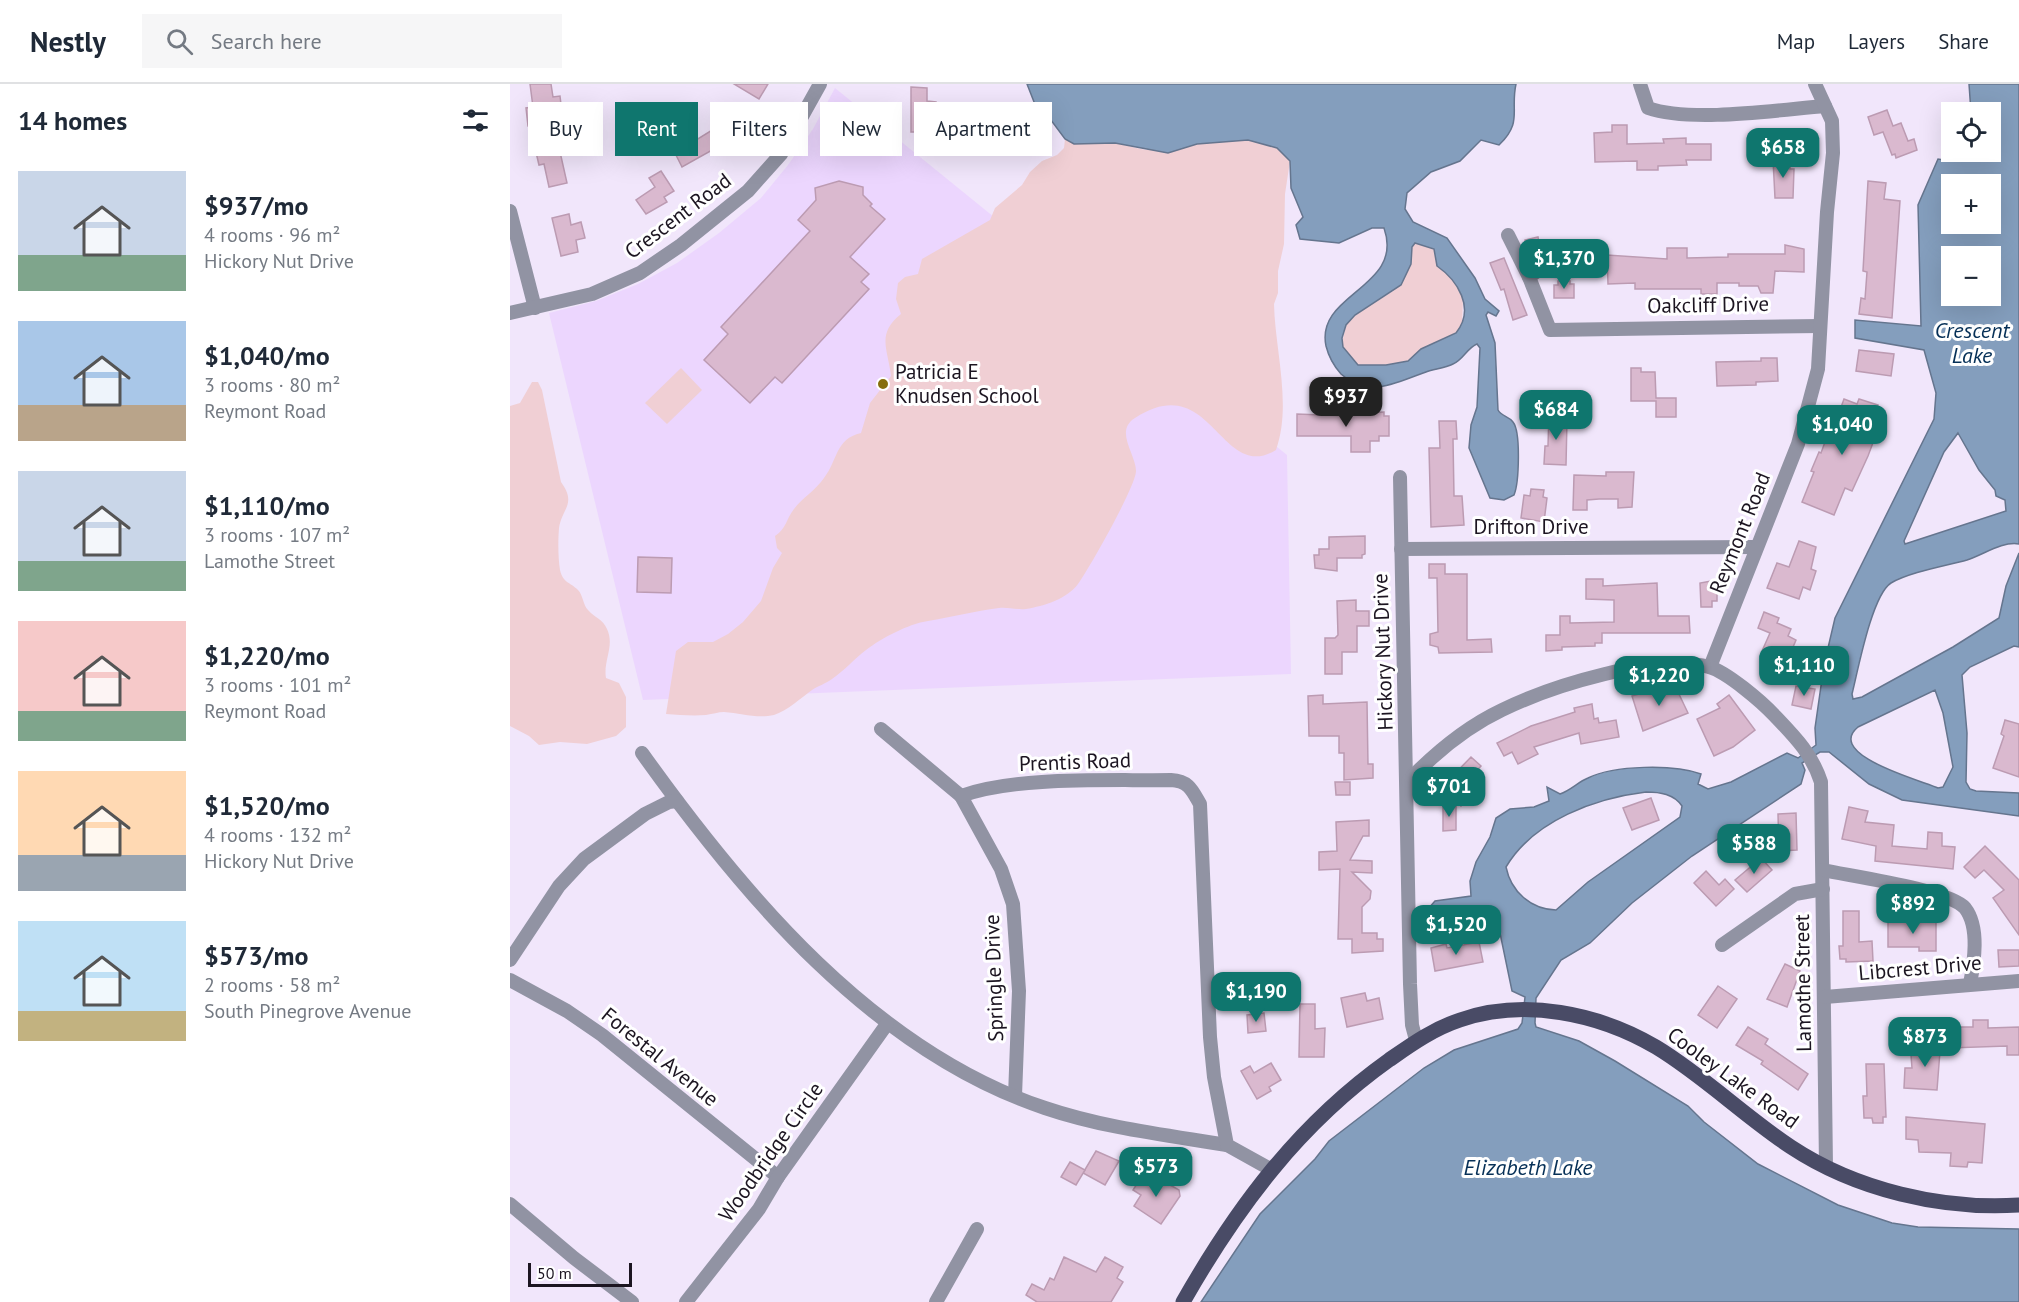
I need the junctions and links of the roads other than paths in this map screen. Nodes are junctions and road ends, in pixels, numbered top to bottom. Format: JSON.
{"nodes":[{"id":1,"x":820,"y":84,"type":"edge"},
{"id":2,"x":1640,"y":84,"type":"edge"},
{"id":3,"x":1815,"y":84,"type":"edge"},
{"id":4,"x":1825,"y":106,"type":"junction"},
{"id":5,"x":510,"y":212,"type":"edge"},
{"id":6,"x":1508,"y":235,"type":"dead end"},
{"id":7,"x":1586,"y":269,"type":"dead end"},
{"id":8,"x":1528,"y":277,"type":"junction"},
{"id":9,"x":535,"y":308,"type":"junction"},
{"id":10,"x":510,"y":313,"type":"edge"},
{"id":11,"x":1820,"y":326,"type":"junction"},
{"id":12,"x":1400,"y":477,"type":"dead end"},
{"id":13,"x":1756,"y":547,"type":"junction"},
{"id":14,"x":1401,"y":549,"type":"junction"},
{"id":15,"x":1710,"y":667,"type":"junction"},
{"id":16,"x":881,"y":729,"type":"dead end"},
{"id":17,"x":642,"y":753,"type":"dead end"},
{"id":18,"x":1408,"y":781,"type":"junction"},
{"id":19,"x":961,"y":796,"type":"junction"},
{"id":20,"x":676,"y":801,"type":"junction"},
{"id":21,"x":1823,"y":870,"type":"junction"},
{"id":22,"x":1823,"y":889,"type":"junction"},
{"id":23,"x":1722,"y":945,"type":"dead end"},
{"id":24,"x":510,"y":960,"type":"edge"},
{"id":25,"x":510,"y":980,"type":"edge"},
{"id":26,"x":2019,"y":981,"type":"edge"},
{"id":27,"x":1970,"y":984,"type":"junction"},
{"id":28,"x":1825,"y":998,"type":"junction"},
{"id":29,"x":887,"y":1024,"type":"junction"},
{"id":30,"x":1416,"y":1040,"type":"junction"},
{"id":31,"x":1015,"y":1096,"type":"junction"},
{"id":32,"x":1227,"y":1145,"type":"junction"},
{"id":33,"x":1826,"y":1166,"type":"junction"},
{"id":34,"x":1270,"y":1169,"type":"junction"},
{"id":35,"x":778,"y":1177,"type":"junction"},
{"id":36,"x":510,"y":1204,"type":"edge"},
{"id":37,"x":2019,"y":1205,"type":"edge"},
{"id":38,"x":977,"y":1229,"type":"dead end"},
{"id":39,"x":632,"y":1302,"type":"edge"},
{"id":40,"x":686,"y":1302,"type":"edge"},
{"id":41,"x":936,"y":1302,"type":"edge"},
{"id":42,"x":1184,"y":1302,"type":"edge"}],
"edges":[{"from":1,"to":9,"type":"street","name":"Crescent Road"},
{"from":2,"to":4,"type":"street"},
{"from":3,"to":4,"type":"street","name":"Reymont Road"},
{"from":4,"to":11,"type":"street","name":"Reymont Road"},
{"from":5,"to":9,"type":"street"},
{"from":6,"to":8,"type":"street"},
{"from":7,"to":8,"type":"street"},
{"from":8,"to":11,"type":"street","name":"Oakcliff Drive"},
{"from":9,"to":10,"type":"street","name":"Crescent Road"},
{"from":11,"to":13,"type":"street","name":"Reymont Road"},
{"from":12,"to":14,"type":"street","name":"Hickory Nut Drive"},
{"from":13,"to":14,"type":"street","name":"Drifton Drive"},
{"from":13,"to":15,"type":"street","name":"Reymont Road"},
{"from":14,"to":18,"type":"street","name":"Hickory Nut Drive"},
{"from":15,"to":18,"type":"street"},
{"from":15,"to":21,"type":"street","name":"Lamothe Street"},
{"from":16,"to":19,"type":"street","name":"Springle Drive"},
{"from":17,"to":20,"type":"street"},
{"from":18,"to":30,"type":"street","name":"Hickory Nut Drive"},
{"from":19,"to":31,"type":"street","name":"Springle Drive"},
{"from":19,"to":32,"type":"street","name":"Prentis Road"},
{"from":20,"to":24,"type":"street"},
{"from":20,"to":29,"type":"street"},
{"from":21,"to":22,"type":"street","name":"Lamothe Street"},
{"from":21,"to":27,"type":"street"},
{"from":22,"to":23,"type":"street"},
{"from":22,"to":28,"type":"street","name":"Lamothe Street"},
{"from":25,"to":35,"type":"street","name":"Forestal Avenue"},
{"from":26,"to":27,"type":"street","name":"Libcrest Drive"},
{"from":27,"to":28,"type":"street","name":"Libcrest Drive"},
{"from":28,"to":33,"type":"street","name":"Lamothe Street"},
{"from":29,"to":31,"type":"street"},
{"from":29,"to":35,"type":"street","name":"Woodbridge Circle"},
{"from":30,"to":33,"type":"main road","name":"Cooley Lake Road"},
{"from":30,"to":34,"type":"main road","name":"Cooley Lake Road"},
{"from":31,"to":32,"type":"street"},
{"from":32,"to":34,"type":"street"},
{"from":33,"to":37,"type":"main road","name":"Cooley Lake Road"},
{"from":34,"to":42,"type":"main road","name":"Cooley Lake Road"},
{"from":35,"to":40,"type":"street","name":"Woodbridge Circle"},
{"from":36,"to":39,"type":"street"},
{"from":38,"to":41,"type":"street"}]}
